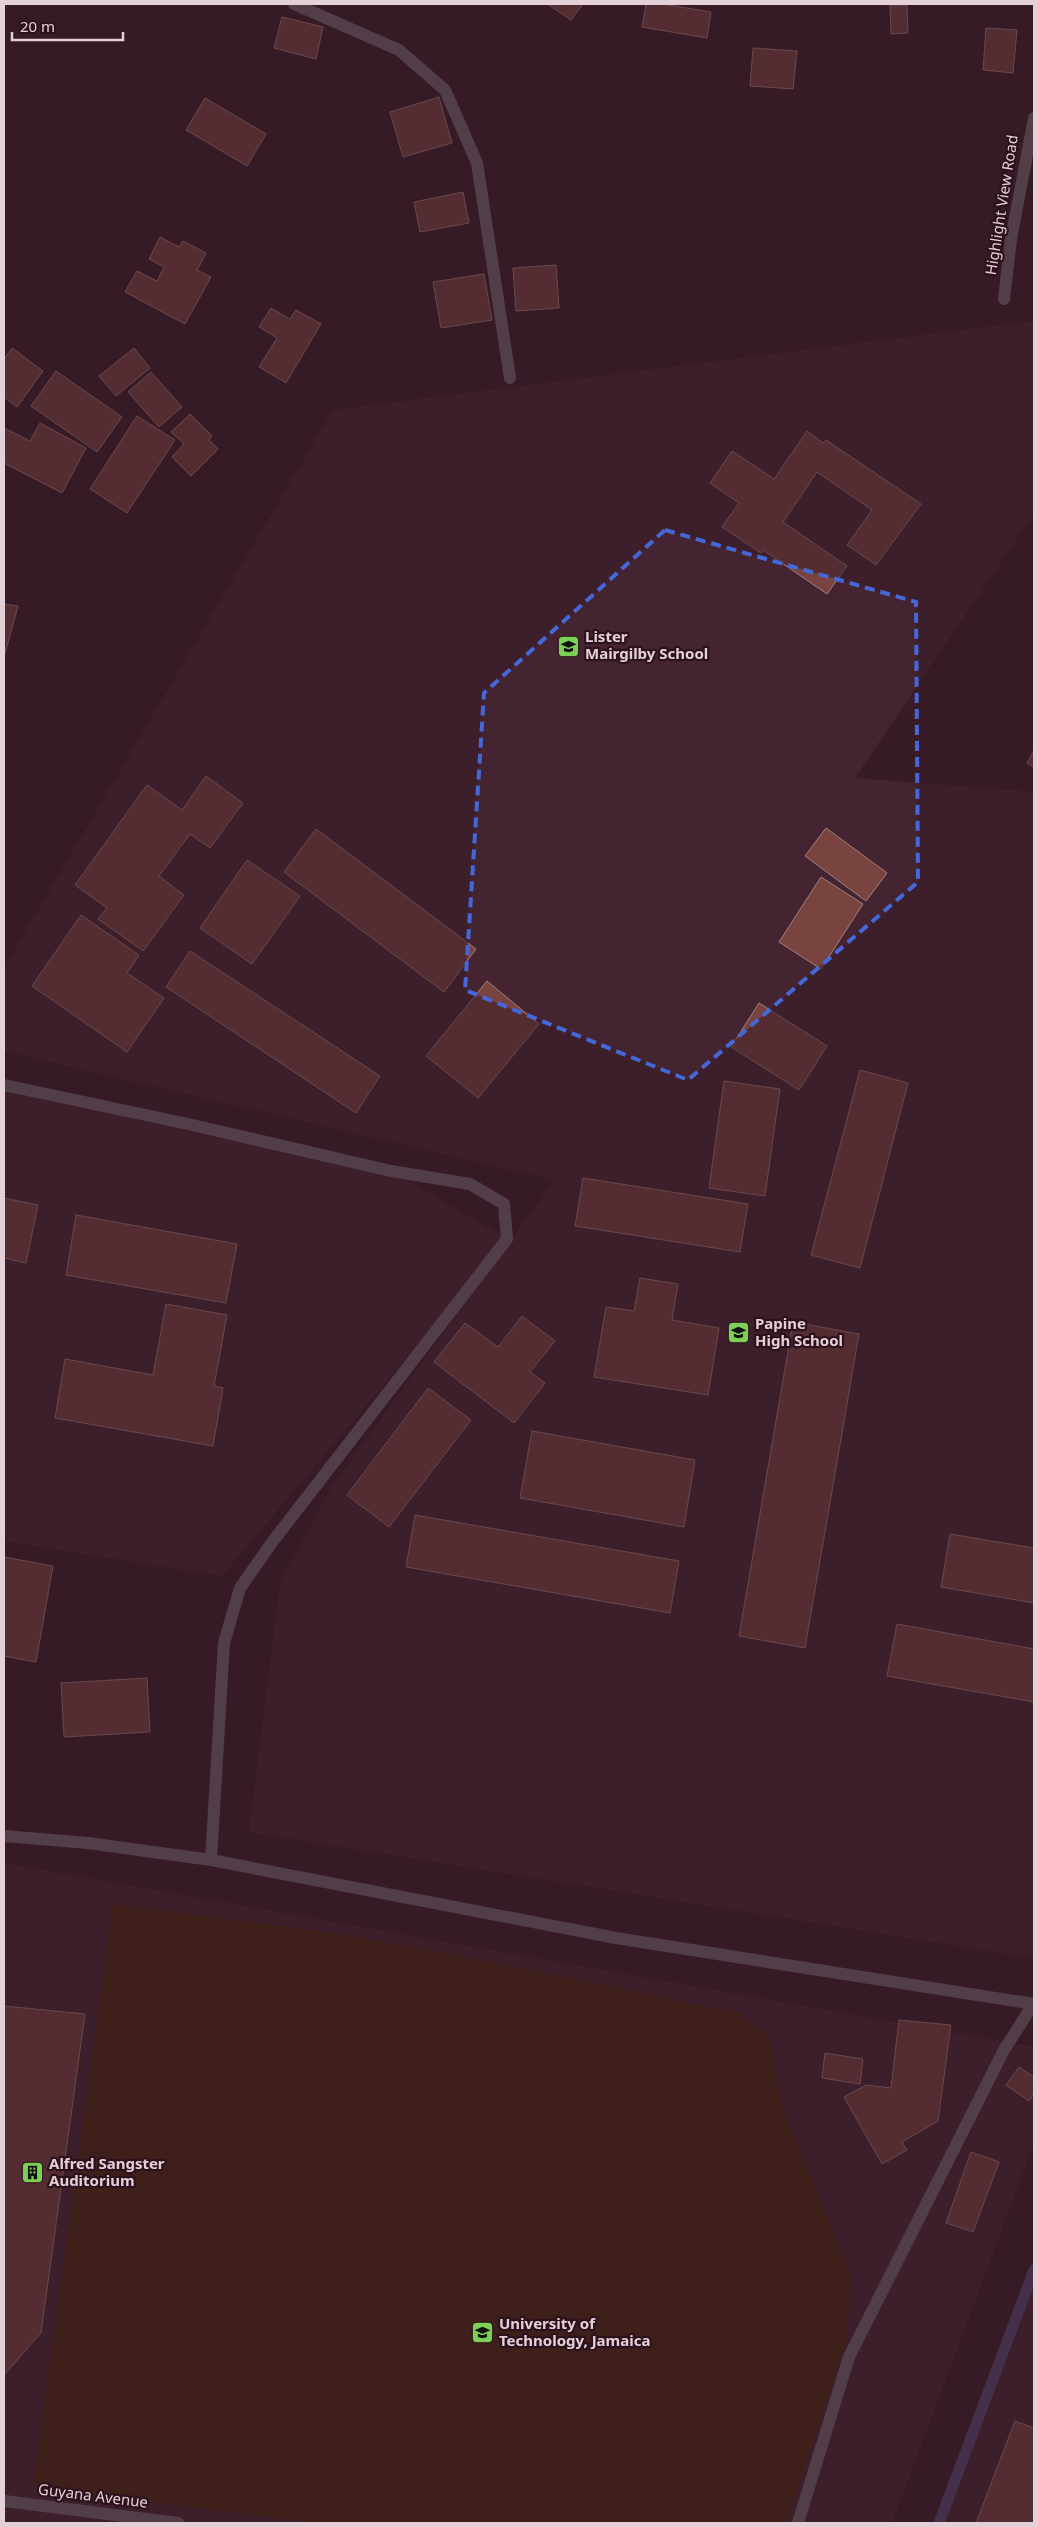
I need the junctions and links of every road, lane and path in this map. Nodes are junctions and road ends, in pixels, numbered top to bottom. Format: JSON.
{"nodes":[{"id":1,"x":294,"y":4,"type":"edge"},
{"id":2,"x":1034,"y":118,"type":"edge"},
{"id":3,"x":1004,"y":299,"type":"dead end"},
{"id":4,"x":510,"y":378,"type":"dead end"},
{"id":5,"x":4,"y":1086,"type":"edge"},
{"id":6,"x":4,"y":1836,"type":"edge"},
{"id":7,"x":210,"y":1860,"type":"junction"},
{"id":8,"x":1034,"y":2004,"type":"edge"},
{"id":9,"x":4,"y":2501,"type":"edge"},
{"id":10,"x":178,"y":2523,"type":"edge"},
{"id":11,"x":798,"y":2523,"type":"edge"}],
"edges":[{"from":1,"to":4,"type":"street"},
{"from":2,"to":3,"type":"street","name":"Highlight View Road"},
{"from":5,"to":7,"type":"street"},
{"from":6,"to":7,"type":"street"},
{"from":7,"to":8,"type":"street"},
{"from":8,"to":11,"type":"street"},
{"from":9,"to":10,"type":"street","name":"Guyana Avenue"}]}
